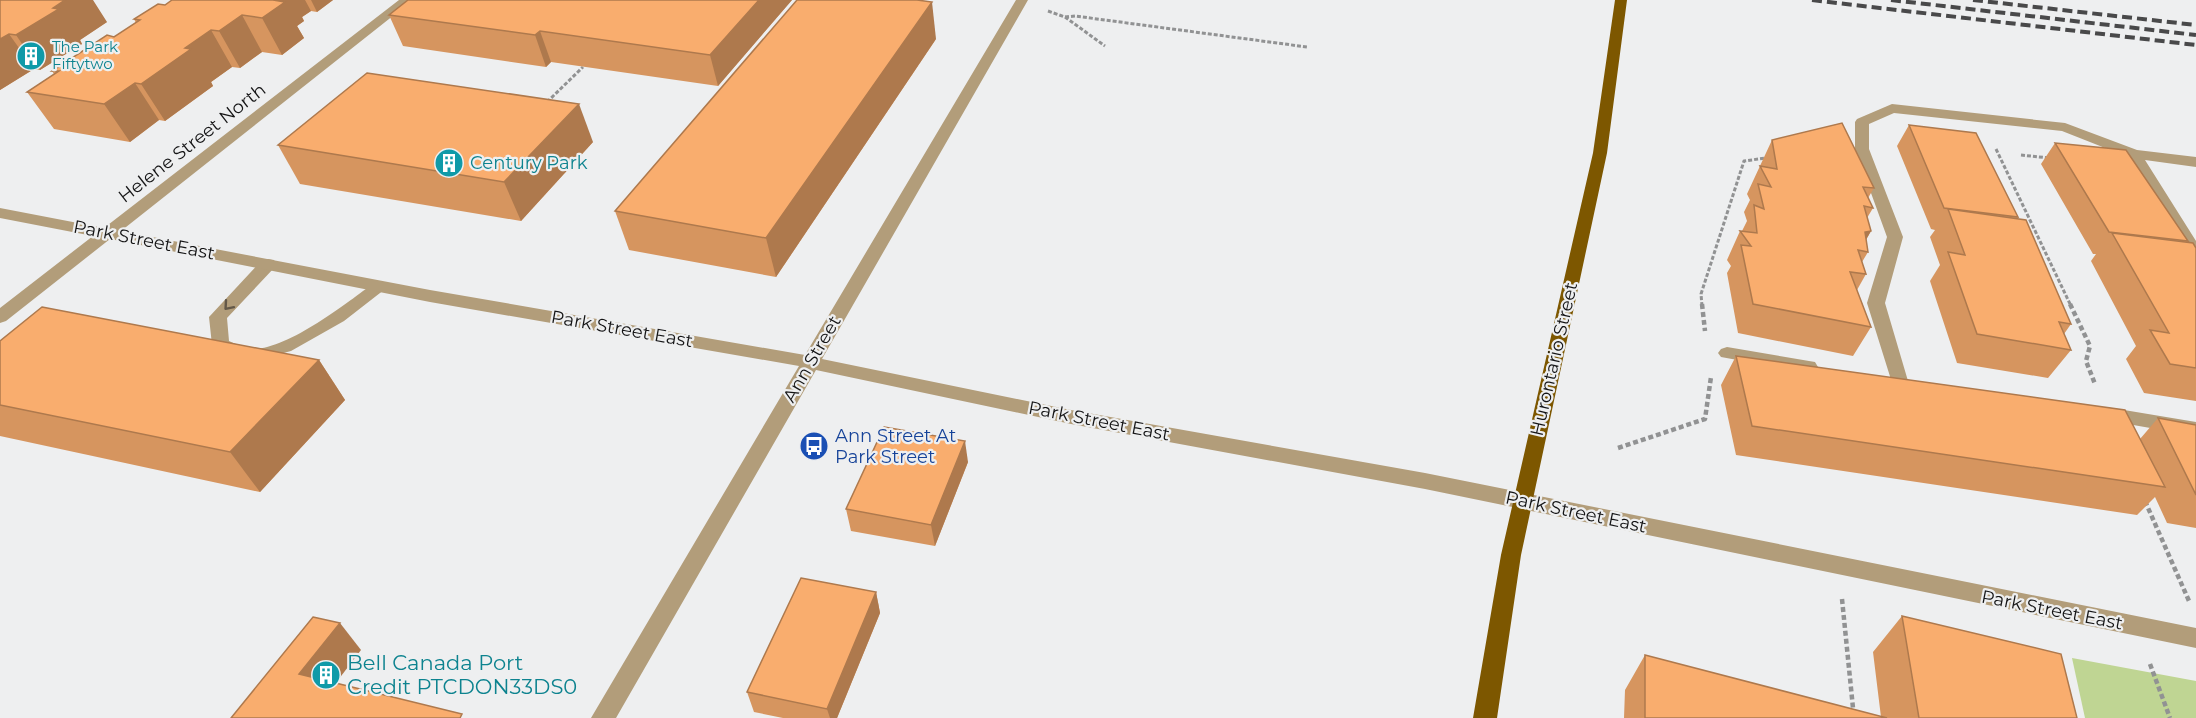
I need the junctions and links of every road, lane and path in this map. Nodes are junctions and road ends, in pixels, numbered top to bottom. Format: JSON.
{"nodes":[{"id":1,"x":407,"y":0,"type":"edge"},
{"id":2,"x":1022,"y":0,"type":"edge"},
{"id":3,"x":1621,"y":0,"type":"edge"},
{"id":4,"x":1043,"y":9,"type":"dead end"},
{"id":5,"x":1065,"y":17,"type":"junction"},
{"id":6,"x":1105,"y":46,"type":"dead end"},
{"id":7,"x":1307,"y":47,"type":"dead end"},
{"id":8,"x":583,"y":67,"type":"edge"},
{"id":9,"x":543,"y":107,"type":"edge"},
{"id":10,"x":1981,"y":118,"type":"junction"},
{"id":11,"x":1986,"y":150,"type":"edge"},
{"id":12,"x":1997,"y":152,"type":"junction"},
{"id":13,"x":2008,"y":153,"type":"dead end"},
{"id":14,"x":2020,"y":154,"type":"dead end"},
{"id":15,"x":2134,"y":154,"type":"junction"},
{"id":16,"x":1768,"y":158,"type":"dead end"},
{"id":17,"x":2054,"y":159,"type":"dead end"},
{"id":18,"x":2196,"y":162,"type":"edge"},
{"id":19,"x":0,"y":213,"type":"edge"},
{"id":20,"x":109,"y":232,"type":"junction"},
{"id":21,"x":2196,"y":254,"type":"edge"},
{"id":22,"x":268,"y":264,"type":"junction"},
{"id":23,"x":381,"y":286,"type":"junction"},
{"id":24,"x":0,"y":317,"type":"edge"},
{"id":25,"x":1707,"y":341,"type":"dead end"},
{"id":26,"x":1727,"y":353,"type":"dead end"},
{"id":27,"x":809,"y":364,"type":"junction"},
{"id":28,"x":1830,"y":370,"type":"edge"},
{"id":29,"x":1711,"y":373,"type":"dead end"},
{"id":30,"x":1876,"y":377,"type":"edge"},
{"id":31,"x":1899,"y":381,"type":"junction"},
{"id":32,"x":1922,"y":385,"type":"edge"},
{"id":33,"x":2084,"y":411,"type":"edge"},
{"id":34,"x":2107,"y":414,"type":"junction"},
{"id":35,"x":2196,"y":429,"type":"edge"},
{"id":36,"x":1618,"y":448,"type":"dead end"},
{"id":37,"x":2144,"y":500,"type":"edge"},
{"id":38,"x":1522,"y":501,"type":"junction"},
{"id":39,"x":1838,"y":566,"type":"junction"},
{"id":40,"x":2191,"y":606,"type":"dead end"},
{"id":41,"x":2136,"y":626,"type":"junction"},
{"id":42,"x":2196,"y":638,"type":"edge"},
{"id":43,"x":603,"y":718,"type":"edge"},
{"id":44,"x":1485,"y":718,"type":"edge"},
{"id":45,"x":1854,"y":718,"type":"edge"},
{"id":46,"x":2170,"y":718,"type":"edge"}],
"edges":[{"from":1,"to":20,"type":"street","name":"Helene Street North"},
{"from":2,"to":27,"type":"street","name":"Ann Street"},
{"from":3,"to":38,"type":"main road","name":"Hurontario Street"},
{"from":4,"to":5,"type":"path"},
{"from":5,"to":6,"type":"path"},
{"from":5,"to":7,"type":"path"},
{"from":8,"to":9,"type":"path"},
{"from":10,"to":12,"type":"path"},
{"from":10,"to":15,"type":"street"},
{"from":10,"to":31,"type":"street"},
{"from":11,"to":12,"type":"path"},
{"from":12,"to":13,"type":"path"},
{"from":12,"to":34,"type":"path"},
{"from":14,"to":17,"type":"path"},
{"from":15,"to":18,"type":"street"},
{"from":15,"to":21,"type":"street"},
{"from":16,"to":25,"type":"path"},
{"from":19,"to":20,"type":"street","name":"Park Street East"},
{"from":20,"to":22,"type":"street","name":"Park Street East"},
{"from":20,"to":24,"type":"street","name":"Helene Street North"},
{"from":22,"to":23,"type":"street","name":"Park Street East"},
{"from":22,"to":23,"type":"street","one_way":true},
{"from":23,"to":27,"type":"street","name":"Park Street East"},
{"from":26,"to":28,"type":"street"},
{"from":27,"to":38,"type":"street","name":"Park Street East"},
{"from":27,"to":43,"type":"street","name":"Ann Street"},
{"from":29,"to":36,"type":"path"},
{"from":30,"to":31,"type":"street"},
{"from":31,"to":32,"type":"street"},
{"from":33,"to":34,"type":"street"},
{"from":34,"to":35,"type":"street"},
{"from":37,"to":40,"type":"path"},
{"from":38,"to":39,"type":"street","name":"Park Street East"},
{"from":38,"to":44,"type":"main road","name":"Hurontario Street"},
{"from":39,"to":41,"type":"street","name":"Park Street East"},
{"from":39,"to":45,"type":"path"},
{"from":41,"to":42,"type":"street","name":"Park Street East"},
{"from":41,"to":46,"type":"path"}]}
